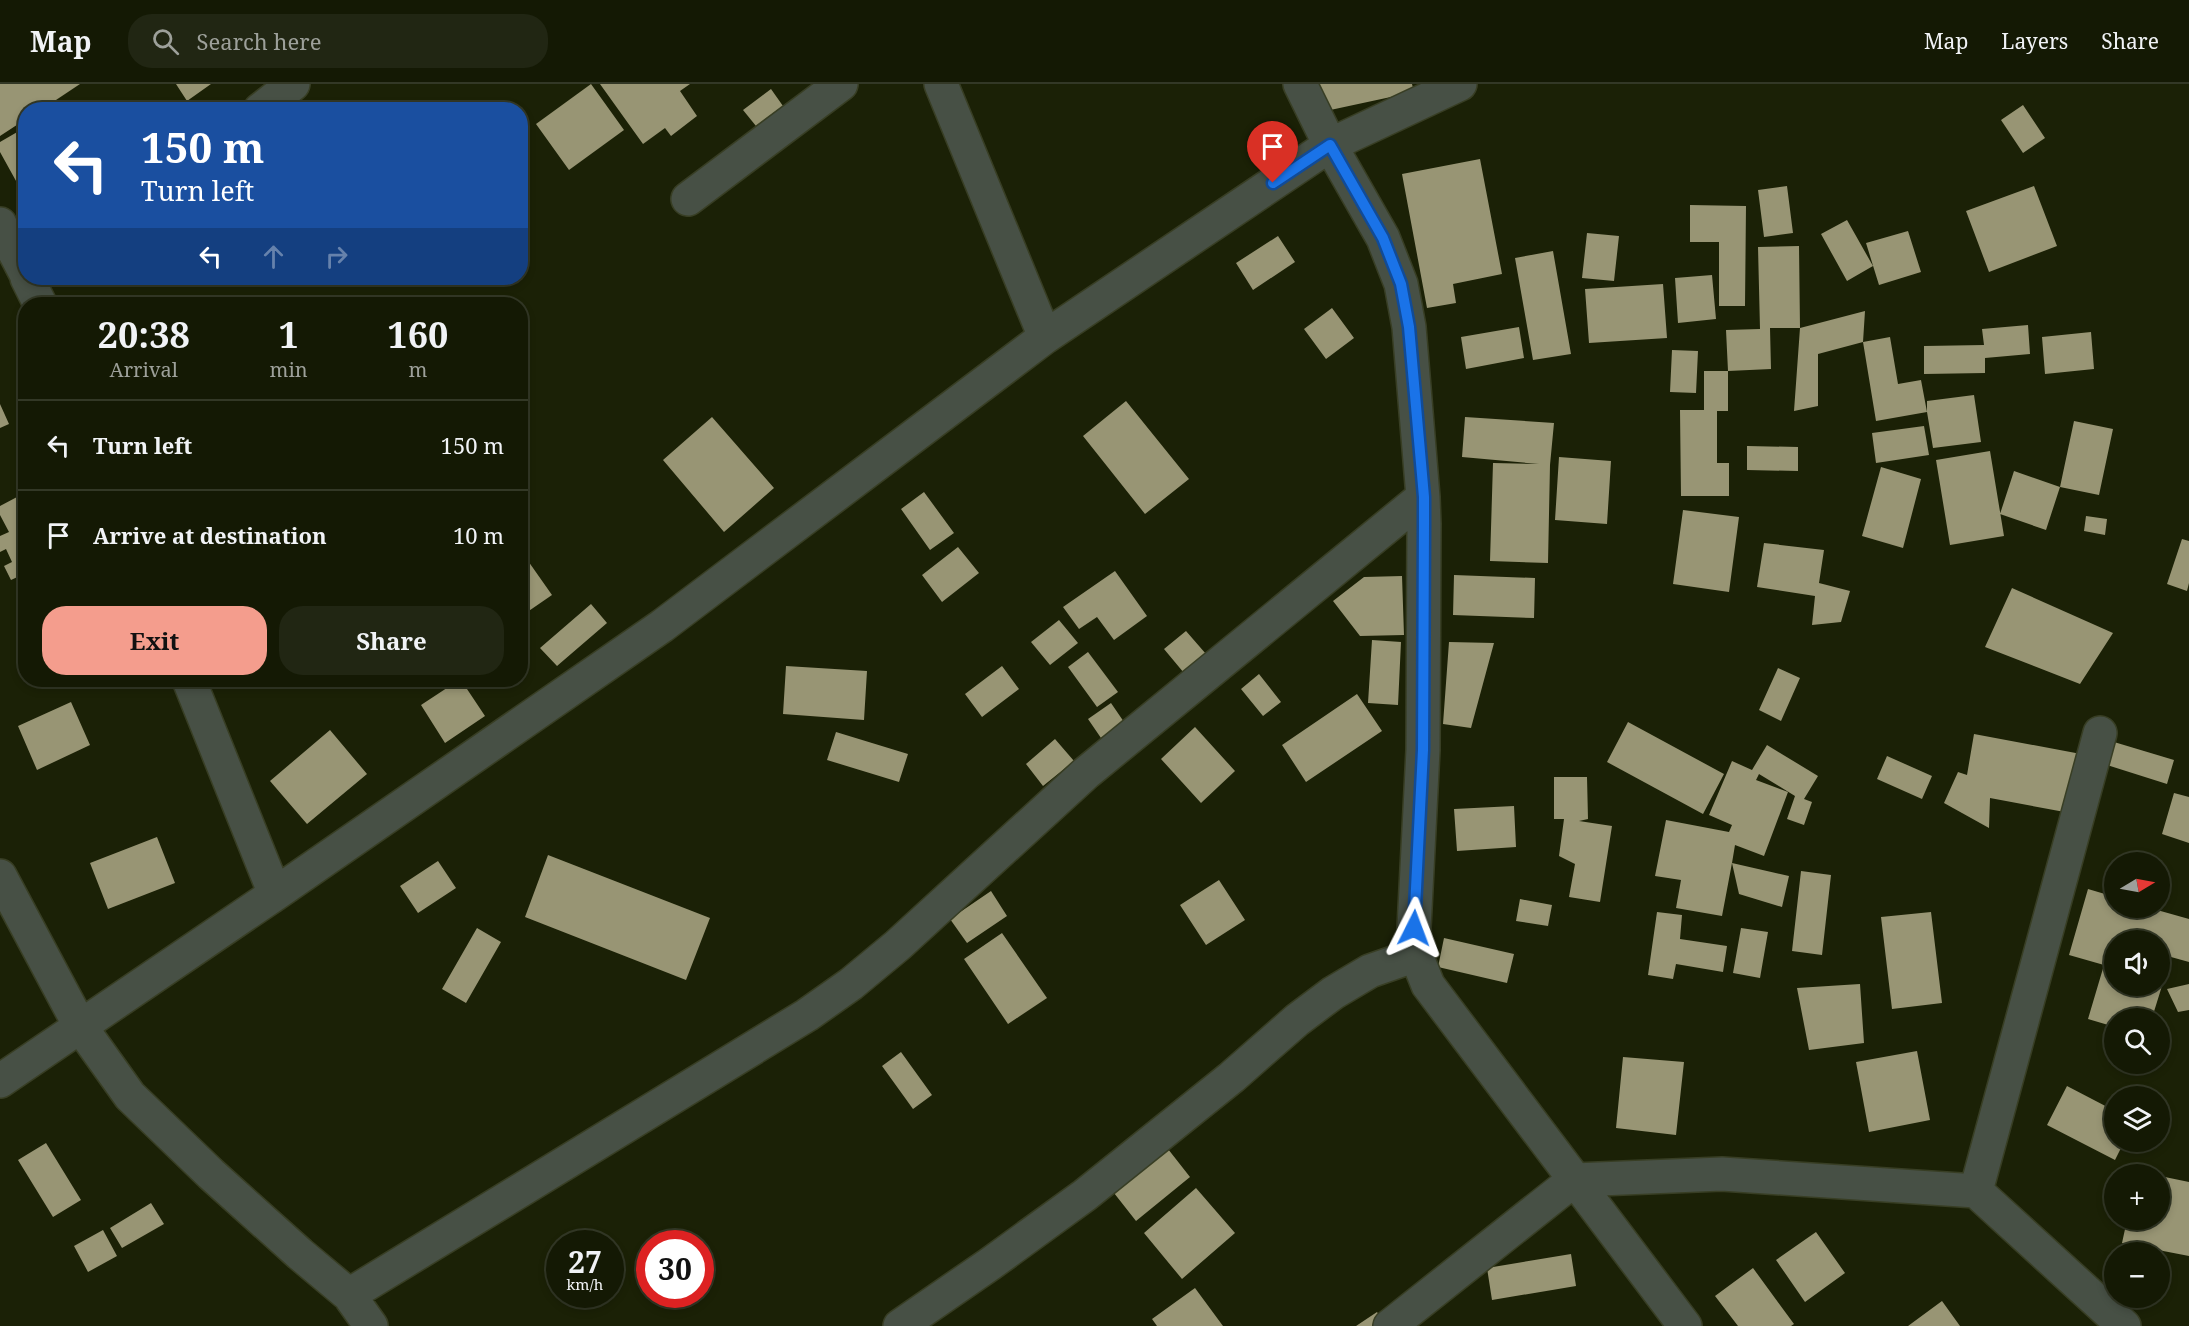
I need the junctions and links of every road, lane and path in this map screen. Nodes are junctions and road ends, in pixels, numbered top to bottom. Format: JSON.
{"nodes":[{"id":1,"x":293,"y":84,"type":"edge"},
{"id":2,"x":841,"y":84,"type":"edge"},
{"id":3,"x":941,"y":84,"type":"edge"},
{"id":4,"x":1300,"y":84,"type":"edge"},
{"id":5,"x":1460,"y":84,"type":"edge"},
{"id":6,"x":270,"y":102,"type":"edge"},
{"id":7,"x":1330,"y":145,"type":"junction"},
{"id":8,"x":688,"y":199,"type":"dead end"},
{"id":9,"x":0,"y":224,"type":"edge"},
{"id":10,"x":18,"y":255,"type":"edge"},
{"id":11,"x":1045,"y":337,"type":"junction"},
{"id":12,"x":1424,"y":497,"type":"junction"},
{"id":13,"x":192,"y":687,"type":"edge"},
{"id":14,"x":2100,"y":733,"type":"dead end"},
{"id":15,"x":0,"y":876,"type":"edge"},
{"id":16,"x":275,"y":894,"type":"junction"},
{"id":17,"x":1416,"y":955,"type":"junction"},
{"id":18,"x":80,"y":1026,"type":"junction"},
{"id":19,"x":0,"y":1081,"type":"edge"},
{"id":20,"x":1574,"y":1180,"type":"junction"},
{"id":21,"x":1976,"y":1191,"type":"junction"},
{"id":22,"x":349,"y":1295,"type":"junction"},
{"id":23,"x":371,"y":1326,"type":"edge"},
{"id":24,"x":900,"y":1326,"type":"edge"},
{"id":25,"x":1390,"y":1326,"type":"edge"},
{"id":26,"x":1685,"y":1326,"type":"edge"},
{"id":27,"x":2124,"y":1326,"type":"edge"}],
"edges":[{"from":1,"to":6,"type":"street"},
{"from":2,"to":8,"type":"street"},
{"from":3,"to":11,"type":"street"},
{"from":4,"to":7,"type":"street"},
{"from":5,"to":7,"type":"street"},
{"from":7,"to":11,"type":"street"},
{"from":7,"to":12,"type":"street"},
{"from":9,"to":10,"type":"street"},
{"from":11,"to":16,"type":"street"},
{"from":12,"to":17,"type":"street"},
{"from":12,"to":22,"type":"street"},
{"from":13,"to":16,"type":"street"},
{"from":14,"to":21,"type":"street"},
{"from":15,"to":18,"type":"street"},
{"from":16,"to":18,"type":"street"},
{"from":17,"to":20,"type":"street"},
{"from":17,"to":24,"type":"street"},
{"from":18,"to":19,"type":"street"},
{"from":18,"to":22,"type":"street"},
{"from":20,"to":21,"type":"street"},
{"from":20,"to":25,"type":"street"},
{"from":20,"to":26,"type":"street"},
{"from":21,"to":27,"type":"street"},
{"from":22,"to":23,"type":"street"}]}
